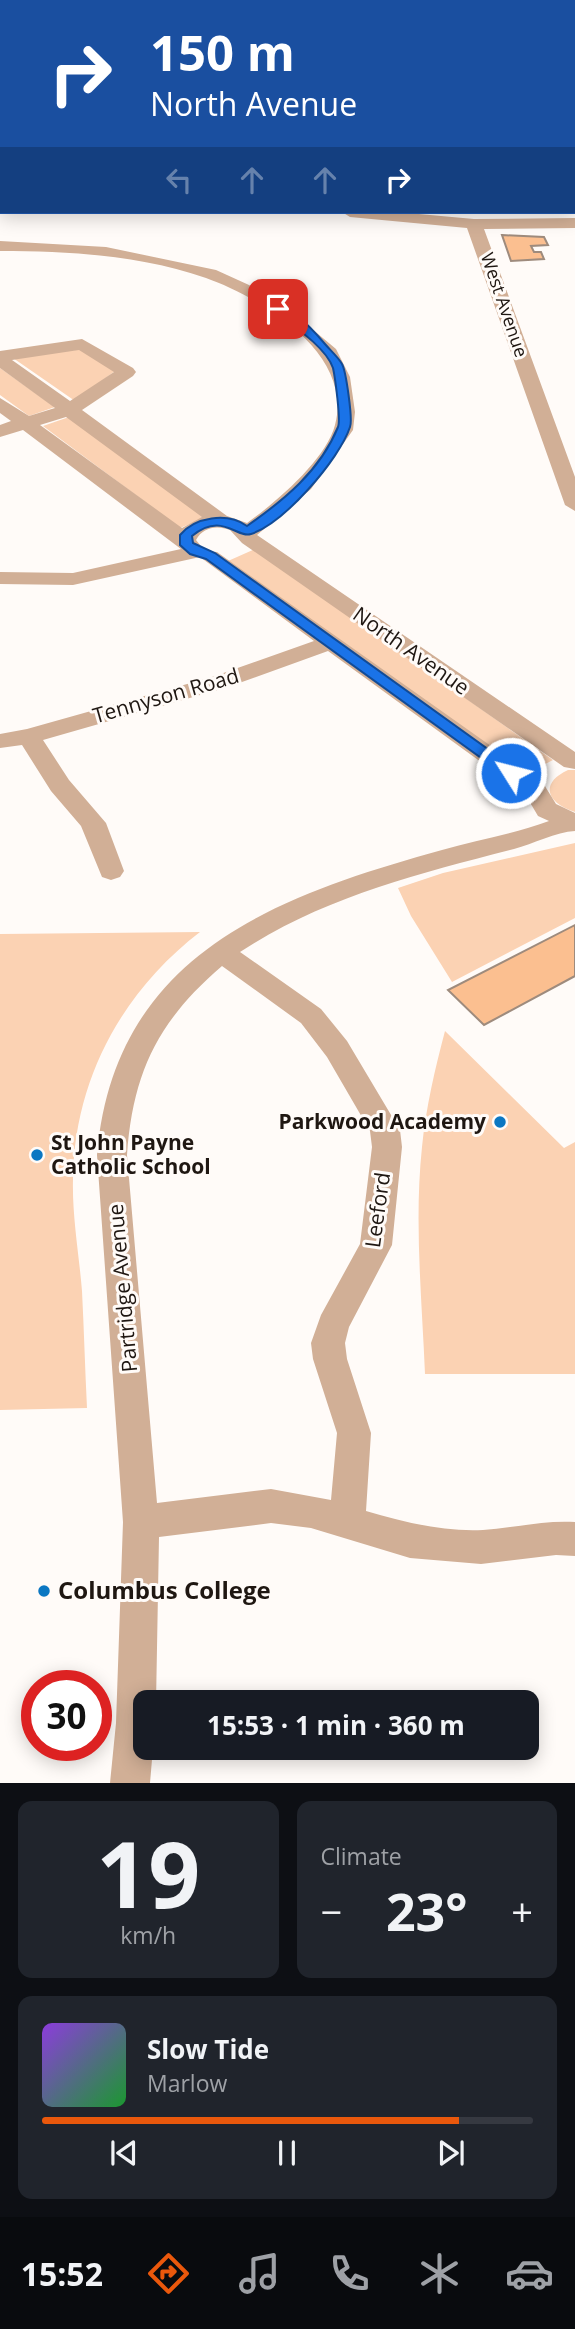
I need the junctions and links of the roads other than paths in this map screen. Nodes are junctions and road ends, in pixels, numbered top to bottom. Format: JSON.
{"nodes":[{"id":1,"x":373,"y":214,"type":"edge"},
{"id":2,"x":474,"y":223,"type":"junction"},
{"id":3,"x":575,"y":223,"type":"edge"},
{"id":4,"x":0,"y":246,"type":"edge"},
{"id":5,"x":0,"y":357,"type":"edge"},
{"id":6,"x":0,"y":404,"type":"edge"},
{"id":7,"x":71,"y":409,"type":"junction"},
{"id":8,"x":28,"y":425,"type":"junction"},
{"id":9,"x":0,"y":431,"type":"edge"},
{"id":10,"x":575,"y":505,"type":"edge"},
{"id":11,"x":222,"y":522,"type":"junction"},
{"id":12,"x":248,"y":536,"type":"junction"},
{"id":13,"x":197,"y":549,"type":"junction"},
{"id":14,"x":0,"y":578,"type":"edge"},
{"id":15,"x":330,"y":643,"type":"junction"},
{"id":16,"x":29,"y":736,"type":"junction"},
{"id":17,"x":0,"y":741,"type":"edge"},
{"id":18,"x":574,"y":762,"type":"edge"},
{"id":19,"x":534,"y":789,"type":"junction"},
{"id":20,"x":572,"y":822,"type":"edge"},
{"id":21,"x":111,"y":871,"type":"dead end"},
{"id":22,"x":219,"y":951,"type":"junction"},
{"id":23,"x":141,"y":1522,"type":"junction"},
{"id":24,"x":347,"y":1523,"type":"junction"},
{"id":25,"x":575,"y":1539,"type":"edge"},
{"id":26,"x":130,"y":1783,"type":"edge"}],
"edges":[{"from":1,"to":2,"type":"street"},
{"from":2,"to":3,"type":"street"},
{"from":2,"to":10,"type":"street","name":"West Avenue"},
{"from":4,"to":12,"type":"street"},
{"from":5,"to":7,"type":"street","name":"North Avenue"},
{"from":5,"to":7,"type":"street","name":"North Avenue"},
{"from":6,"to":8,"type":"street","name":"North Avenue"},
{"from":7,"to":8,"type":"street","name":"North Avenue"},
{"from":7,"to":11,"type":"street","name":"North Avenue"},
{"from":8,"to":9,"type":"street","name":"North Avenue"},
{"from":8,"to":13,"type":"street","name":"North Avenue"},
{"from":11,"to":12,"type":"street","name":"North Avenue"},
{"from":11,"to":13,"type":"street"},
{"from":12,"to":13,"type":"street"},
{"from":12,"to":18,"type":"street","name":"North Avenue"},
{"from":13,"to":14,"type":"street"},
{"from":13,"to":15,"type":"street","name":"North Avenue"},
{"from":15,"to":16,"type":"street","name":"Tennyson Road"},
{"from":15,"to":19,"type":"street","name":"North Avenue"},
{"from":16,"to":17,"type":"street","name":"Tennyson Road"},
{"from":16,"to":21,"type":"street"},
{"from":18,"to":19,"type":"street"},
{"from":19,"to":20,"type":"street","name":"North Avenue"},
{"from":20,"to":22,"type":"street","name":"Partridge Avenue"},
{"from":22,"to":23,"type":"street","name":"Partridge Avenue"},
{"from":22,"to":24,"type":"street","name":"Leeford"},
{"from":23,"to":24,"type":"street"},
{"from":23,"to":26,"type":"street","name":"Partridge Avenue"},
{"from":24,"to":25,"type":"street"}]}
